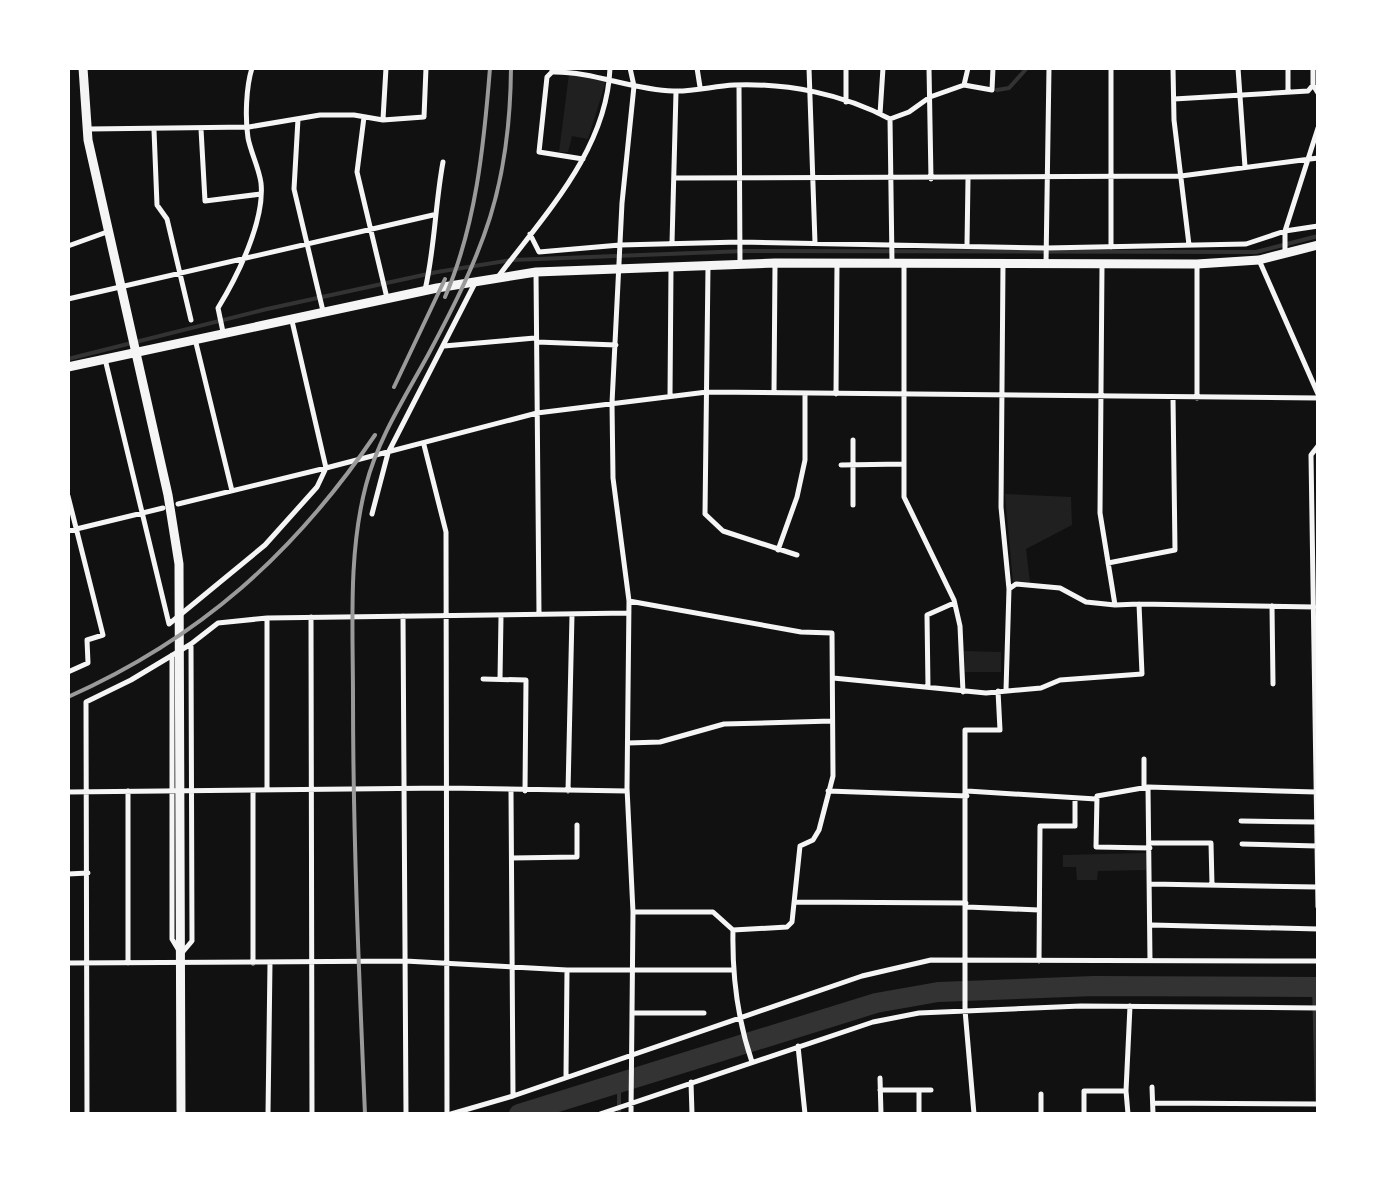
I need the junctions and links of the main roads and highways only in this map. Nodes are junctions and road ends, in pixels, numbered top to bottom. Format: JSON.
{"nodes":[{"id":1,"x":83,"y":68,"type":"edge"},
{"id":2,"x":1318,"y":245,"type":"edge"},
{"id":3,"x":134,"y":345,"type":"junction"},
{"id":4,"x":68,"y":368,"type":"edge"},
{"id":5,"x":181,"y":1114,"type":"edge"}],
"edges":[{"from":1,"to":3,"type":"main road"},
{"from":2,"to":3,"type":"main road"},
{"from":3,"to":4,"type":"main road"},
{"from":3,"to":5,"type":"main road"}]}
